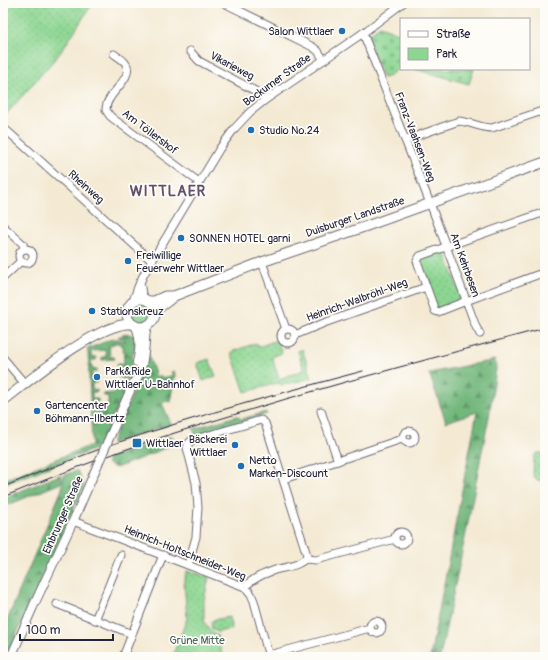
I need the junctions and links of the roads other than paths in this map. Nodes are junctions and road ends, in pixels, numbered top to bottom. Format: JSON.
{"nodes":[{"id":1,"x":224,"y":3,"type":"edge"},
{"id":2,"x":404,"y":3,"type":"edge"},
{"id":3,"x":363,"y":34,"type":"junction"},
{"id":4,"x":190,"y":51,"type":"dead end"},
{"id":5,"x":114,"y":54,"type":"dead end"},
{"id":6,"x":324,"y":60,"type":"junction"},
{"id":7,"x":264,"y":100,"type":"junction"},
{"id":8,"x":545,"y":110,"type":"edge"},
{"id":9,"x":5,"y":129,"type":"dead end"},
{"id":10,"x":405,"y":140,"type":"junction"},
{"id":11,"x":545,"y":162,"type":"edge"},
{"id":12,"x":199,"y":182,"type":"junction"},
{"id":13,"x":430,"y":203,"type":"junction"},
{"id":14,"x":545,"y":212,"type":"edge"},
{"id":15,"x":3,"y":226,"type":"edge"},
{"id":16,"x":446,"y":247,"type":"junction"},
{"id":17,"x":24,"y":249,"type":"junction"},
{"id":18,"x":21,"y":261,"type":"junction"},
{"id":19,"x":152,"y":261,"type":"junction"},
{"id":20,"x":262,"y":262,"type":"junction"},
{"id":21,"x":545,"y":272,"type":"edge"},
{"id":22,"x":3,"y":278,"type":"edge"},
{"id":23,"x":140,"y":282,"type":"junction"},
{"id":24,"x":426,"y":287,"type":"junction"},
{"id":25,"x":174,"y":296,"type":"junction"},
{"id":26,"x":147,"y":300,"type":"junction"},
{"id":27,"x":466,"y":300,"type":"junction"},
{"id":28,"x":133,"y":301,"type":"junction"},
{"id":29,"x":127,"y":312,"type":"junction"},
{"id":30,"x":155,"y":312,"type":"junction"},
{"id":31,"x":134,"y":324,"type":"junction"},
{"id":32,"x":148,"y":325,"type":"junction"},
{"id":33,"x":110,"y":328,"type":"junction"},
{"id":34,"x":286,"y":330,"type":"junction"},
{"id":35,"x":480,"y":334,"type":"dead end"},
{"id":36,"x":294,"y":335,"type":"junction"},
{"id":37,"x":3,"y":358,"type":"edge"},
{"id":38,"x":134,"y":382,"type":"junction"},
{"id":39,"x":25,"y":384,"type":"junction"},
{"id":40,"x":3,"y":401,"type":"edge"},
{"id":41,"x":321,"y":411,"type":"dead end"},
{"id":42,"x":402,"y":439,"type":"dead end"},
{"id":43,"x":338,"y":461,"type":"junction"},
{"id":44,"x":284,"y":479,"type":"junction"},
{"id":45,"x":73,"y":521,"type":"junction"},
{"id":46,"x":395,"y":539,"type":"dead end"},
{"id":47,"x":121,"y":555,"type":"dead end"},
{"id":48,"x":163,"y":556,"type":"junction"},
{"id":49,"x":305,"y":559,"type":"junction"},
{"id":50,"x":188,"y":565,"type":"junction"},
{"id":51,"x":245,"y":587,"type":"junction"},
{"id":52,"x":57,"y":604,"type":"dead end"},
{"id":53,"x":95,"y":620,"type":"junction"},
{"id":54,"x":370,"y":628,"type":"dead end"},
{"id":55,"x":132,"y":634,"type":"junction"},
{"id":56,"x":269,"y":656,"type":"edge"},
{"id":57,"x":11,"y":657,"type":"edge"},
{"id":58,"x":123,"y":657,"type":"edge"}],
"edges":[{"from":1,"to":6,"type":"street"},
{"from":2,"to":3,"type":"street","name":"Bockumer Straße"},
{"from":3,"to":6,"type":"street","name":"Bockumer Straße"},
{"from":3,"to":10,"type":"street","name":"Franz-Vaahsen-Weg"},
{"from":4,"to":7,"type":"street","name":"Vikarieweg"},
{"from":5,"to":12,"type":"street","name":"Am Töllershof"},
{"from":6,"to":7,"type":"street","name":"Bockumer Straße"},
{"from":7,"to":12,"type":"street","name":"Bockumer Straße"},
{"from":8,"to":10,"type":"street"},
{"from":9,"to":19,"type":"street","name":"Rheinweg"},
{"from":10,"to":13,"type":"street","name":"Franz-Vaahsen-Weg"},
{"from":11,"to":13,"type":"main road","name":"Duisburger Landstraße"},
{"from":12,"to":19,"type":"street","name":"Bockumer Straße"},
{"from":13,"to":16,"type":"street","name":"Am Kehrbesen"},
{"from":13,"to":20,"type":"main road","name":"Duisburger Landstraße"},
{"from":14,"to":16,"type":"street"},
{"from":15,"to":17,"type":"street"},
{"from":16,"to":24,"type":"street","name":"Heinrich-Walbröhl-Weg"},
{"from":16,"to":27,"type":"street","name":"Am Kehrbesen"},
{"from":17,"to":18,"type":"street"},
{"from":17,"to":18,"type":"street"},
{"from":18,"to":22,"type":"street"},
{"from":19,"to":23,"type":"street","name":"Bockumer Straße"},
{"from":20,"to":25,"type":"main road","name":"Duisburger Landstraße"},
{"from":20,"to":34,"type":"street","name":"Heinrich-Walbröhl-Weg"},
{"from":21,"to":27,"type":"street"},
{"from":23,"to":26,"type":"street"},
{"from":23,"to":28,"type":"street","name":"Bockumer Straße"},
{"from":24,"to":27,"type":"street","name":"Heinrich-Walbröhl-Weg"},
{"from":24,"to":36,"type":"street","name":"Heinrich-Walbröhl-Weg"},
{"from":25,"to":26,"type":"main road","name":"Duisburger Landstraße"},
{"from":25,"to":30,"type":"main road","name":"Duisburger Landstraße"},
{"from":26,"to":28,"type":"main road","name":"Duisburger Landstraße"},
{"from":26,"to":30,"type":"main road"},
{"from":27,"to":35,"type":"street","name":"Am Kehrbesen"},
{"from":28,"to":29,"type":"main road"},
{"from":29,"to":31,"type":"main road"},
{"from":29,"to":33,"type":"main road"},
{"from":30,"to":32,"type":"main road","name":"Duisburger Landstraße"},
{"from":31,"to":32,"type":"main road"},
{"from":31,"to":33,"type":"main road"},
{"from":31,"to":38,"type":"street","name":"Einbrunger Straße"},
{"from":32,"to":38,"type":"street","name":"Einbrunger Straße"},
{"from":33,"to":39,"type":"main road"},
{"from":34,"to":36,"type":"street"},
{"from":34,"to":36,"type":"street","name":"Heinrich-Walbröhl-Weg"},
{"from":37,"to":39,"type":"street"},
{"from":38,"to":45,"type":"street","name":"Einbrunger Straße","bridge":true},
{"from":39,"to":40,"type":"main road"},
{"from":41,"to":43,"type":"street"},
{"from":42,"to":43,"type":"street"},
{"from":43,"to":44,"type":"street"},
{"from":44,"to":49,"type":"street"},
{"from":44,"to":50,"type":"street"},
{"from":45,"to":48,"type":"street","name":"Heinrich-Holtschneider-Weg"},
{"from":45,"to":57,"type":"street","name":"Einbrunger Straße"},
{"from":46,"to":49,"type":"street"},
{"from":47,"to":53,"type":"street"},
{"from":48,"to":50,"type":"street","name":"Heinrich-Holtschneider-Weg"},
{"from":48,"to":55,"type":"street"},
{"from":49,"to":51,"type":"street"},
{"from":50,"to":51,"type":"street","name":"Heinrich-Holtschneider-Weg"},
{"from":51,"to":56,"type":"street","name":"Heinrich-Holtschneider-Weg"},
{"from":52,"to":53,"type":"street"},
{"from":53,"to":55,"type":"street"},
{"from":54,"to":56,"type":"street","name":"Heinrich-Holtschneider-Weg"},
{"from":55,"to":58,"type":"street"}]}
